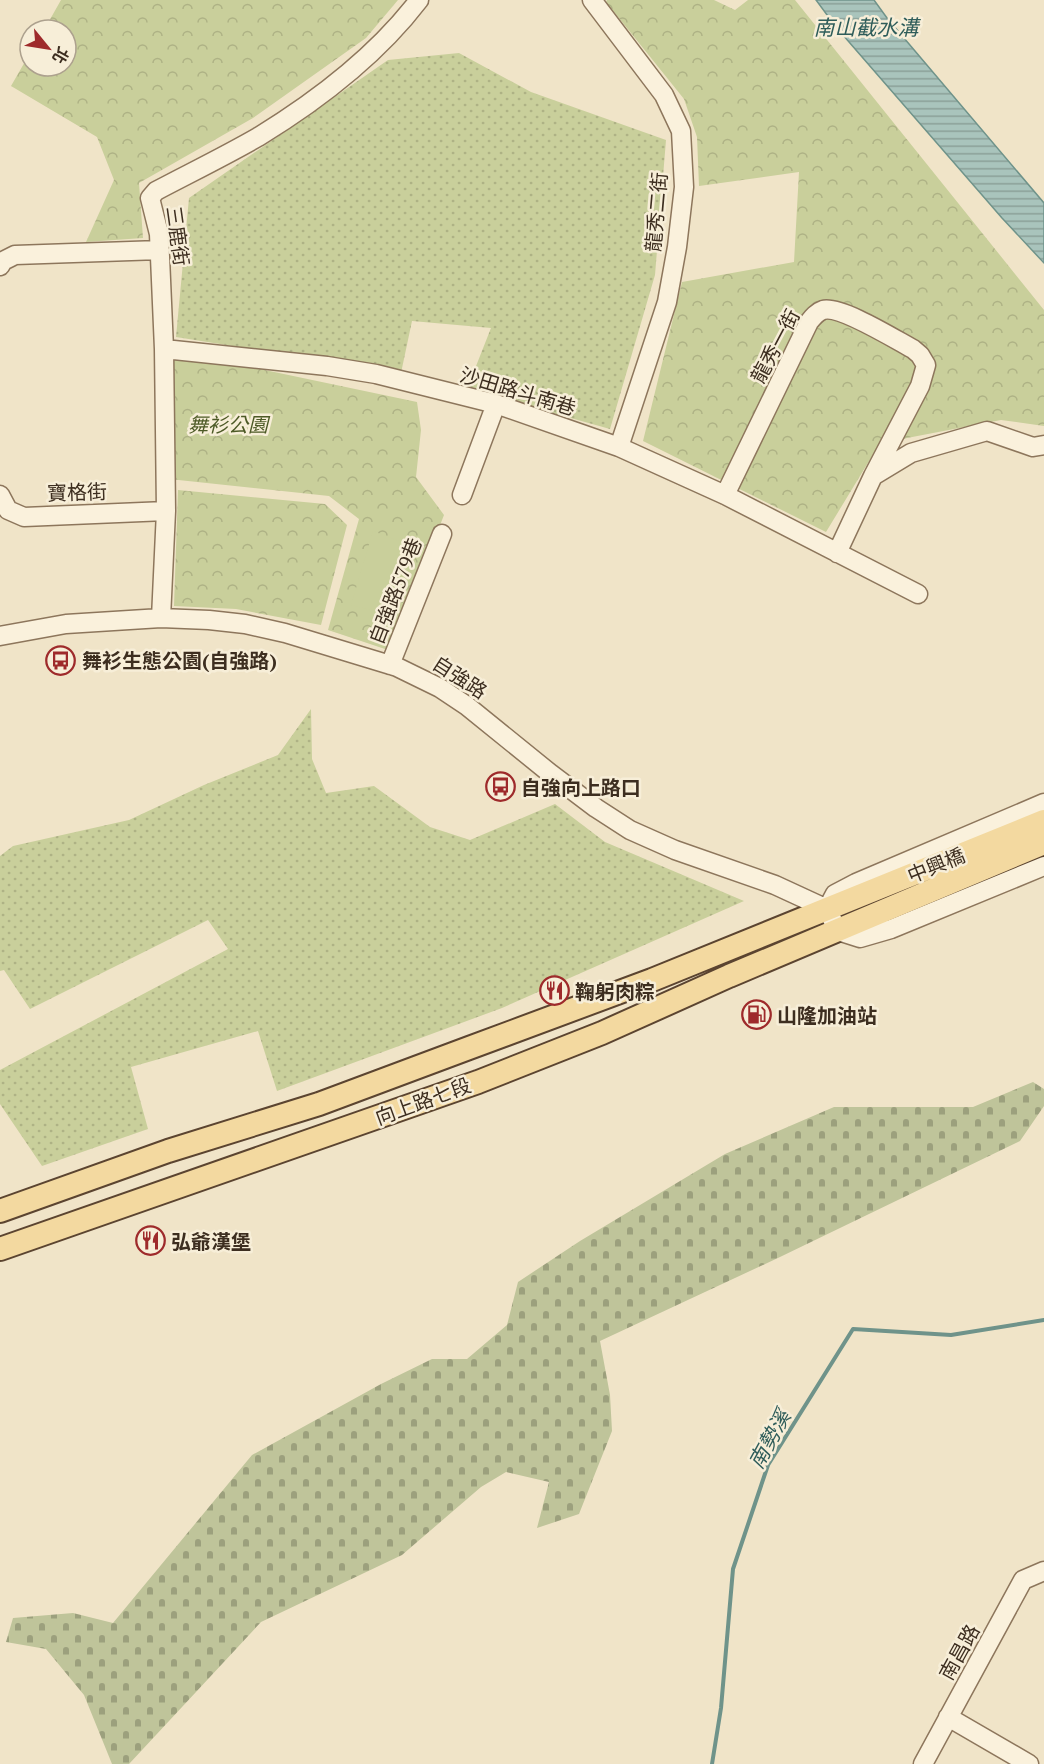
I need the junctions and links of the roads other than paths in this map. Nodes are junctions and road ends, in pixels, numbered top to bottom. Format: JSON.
{"nodes":[{"id":1,"x":419,"y":0,"type":"edge"},
{"id":2,"x":592,"y":0,"type":"edge"},
{"id":3,"x":160,"y":250,"type":"junction"},
{"id":4,"x":0,"y":266,"type":"edge"},
{"id":5,"x":164,"y":349,"type":"junction"},
{"id":6,"x":496,"y":404,"type":"junction"},
{"id":7,"x":1044,"y":445,"type":"edge"},
{"id":8,"x":619,"y":447,"type":"junction"},
{"id":9,"x":873,"y":476,"type":"junction"},
{"id":10,"x":0,"y":495,"type":"edge"},
{"id":11,"x":462,"y":495,"type":"dead end"},
{"id":12,"x":724,"y":495,"type":"junction"},
{"id":13,"x":166,"y":511,"type":"junction"},
{"id":14,"x":442,"y":534,"type":"dead end"},
{"id":15,"x":837,"y":553,"type":"junction"},
{"id":16,"x":918,"y":594,"type":"dead end"},
{"id":17,"x":161,"y":618,"type":"junction"},
{"id":18,"x":0,"y":636,"type":"edge"},
{"id":19,"x":390,"y":665,"type":"junction"},
{"id":20,"x":1044,"y":803,"type":"edge"},
{"id":21,"x":1044,"y":821,"type":"edge"},
{"id":22,"x":1044,"y":843,"type":"edge"},
{"id":23,"x":1044,"y":866,"type":"edge"},
{"id":24,"x":827,"y":909,"type":"junction"},
{"id":25,"x":838,"y":931,"type":"junction"},
{"id":26,"x":0,"y":1211,"type":"edge"},
{"id":27,"x":0,"y":1249,"type":"edge"},
{"id":28,"x":1043,"y":1571,"type":"edge"},
{"id":29,"x":948,"y":1717,"type":"junction"},
{"id":30,"x":923,"y":1764,"type":"edge"},
{"id":31,"x":1029,"y":1764,"type":"edge"}],
"edges":[{"from":1,"to":3,"type":"street","name":"三鹿街"},
{"from":2,"to":8,"type":"street","name":"龍秀二街"},
{"from":3,"to":4,"type":"street"},
{"from":3,"to":5,"type":"street","name":"三鹿街"},
{"from":5,"to":6,"type":"street","name":"沙田路斗南巷"},
{"from":5,"to":13,"type":"street","name":"三鹿街"},
{"from":6,"to":8,"type":"street","name":"沙田路斗南巷"},
{"from":6,"to":11,"type":"street"},
{"from":7,"to":9,"type":"street"},
{"from":8,"to":12,"type":"street","name":"沙田路斗南巷"},
{"from":9,"to":12,"type":"street","name":"龍秀一街"},
{"from":9,"to":15,"type":"street"},
{"from":10,"to":13,"type":"street","name":"寶格街"},
{"from":12,"to":15,"type":"street","name":"沙田路斗南巷"},
{"from":13,"to":17,"type":"street","name":"三鹿街"},
{"from":14,"to":19,"type":"street","name":"自強路579巷"},
{"from":15,"to":16,"type":"street","name":"沙田路斗南巷"},
{"from":17,"to":18,"type":"street","name":"自強路"},
{"from":17,"to":19,"type":"street","name":"自強路"},
{"from":19,"to":24,"type":"street","name":"自強路"},
{"from":20,"to":24,"type":"street"},
{"from":21,"to":24,"type":"main road","name":"中興橋"},
{"from":22,"to":25,"type":"main road","name":"中興橋"},
{"from":23,"to":25,"type":"street"},
{"from":24,"to":25,"type":"street"},
{"from":24,"to":26,"type":"main road","name":"向上路七段"},
{"from":25,"to":27,"type":"main road","name":"向上路七段"},
{"from":28,"to":29,"type":"street","name":"南昌路"},
{"from":29,"to":30,"type":"street","name":"南昌路"},
{"from":29,"to":31,"type":"street"}]}
